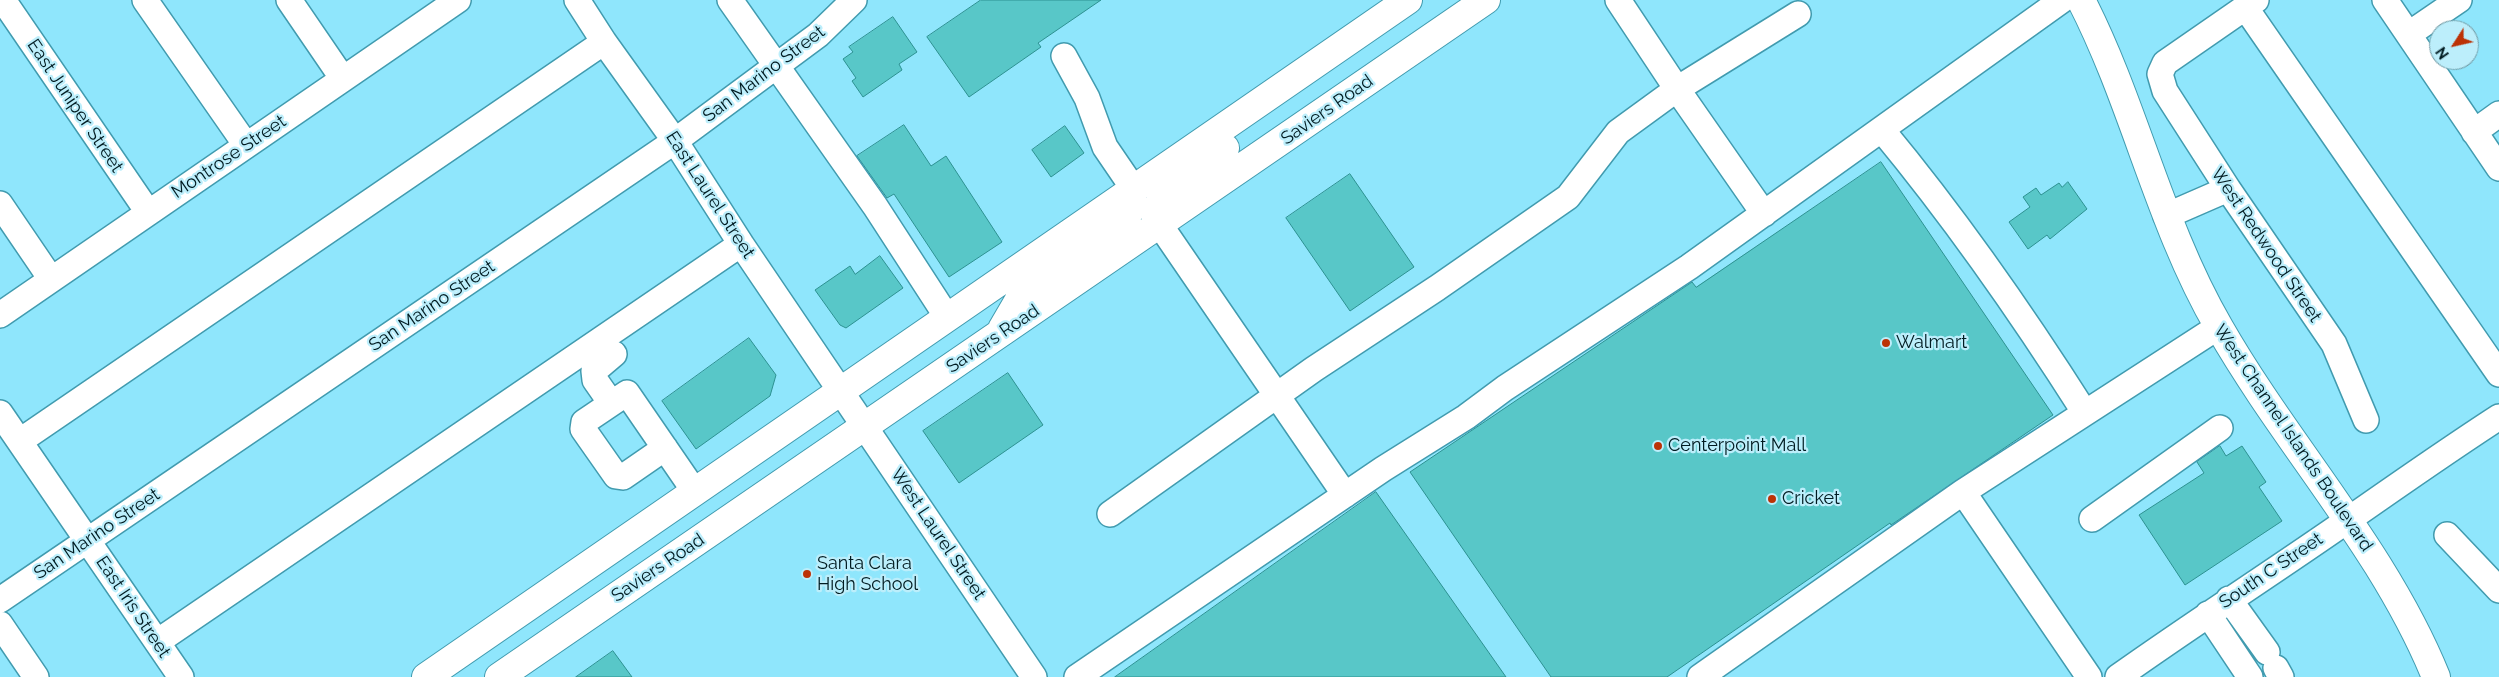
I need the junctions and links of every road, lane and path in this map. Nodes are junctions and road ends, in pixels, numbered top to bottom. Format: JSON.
{"nodes":[{"id":1,"x":3,"y":0,"type":"edge"},
{"id":2,"x":145,"y":0,"type":"edge"},
{"id":3,"x":289,"y":0,"type":"edge"},
{"id":4,"x":458,"y":0,"type":"edge"},
{"id":5,"x":577,"y":0,"type":"edge"},
{"id":6,"x":730,"y":0,"type":"edge"},
{"id":7,"x":854,"y":0,"type":"edge"},
{"id":8,"x":1410,"y":0,"type":"edge"},
{"id":9,"x":1453,"y":0,"type":"edge"},
{"id":10,"x":1486,"y":0,"type":"edge"},
{"id":11,"x":1618,"y":0,"type":"edge"},
{"id":12,"x":2062,"y":0,"type":"edge"},
{"id":13,"x":2081,"y":0,"type":"edge"},
{"id":14,"x":2385,"y":0,"type":"edge"},
{"id":15,"x":2459,"y":0,"type":"edge"},
{"id":16,"x":2250,"y":4,"type":"edge"},
{"id":17,"x":434,"y":7,"type":"edge"},
{"id":18,"x":1798,"y":14,"type":"dead end"},
{"id":19,"x":2409,"y":34,"type":"junction"},
{"id":20,"x":604,"y":42,"type":"junction"},
{"id":21,"x":1064,"y":56,"type":"dead end"},
{"id":22,"x":1396,"y":62,"type":"junction"},
{"id":23,"x":776,"y":67,"type":"junction"},
{"id":24,"x":343,"y":79,"type":"junction"},
{"id":25,"x":1677,"y":89,"type":"junction"},
{"id":26,"x":2499,"y":114,"type":"edge"},
{"id":27,"x":1882,"y":130,"type":"junction"},
{"id":28,"x":2474,"y":132,"type":"junction"},
{"id":29,"x":675,"y":141,"type":"junction"},
{"id":30,"x":246,"y":145,"type":"junction"},
{"id":31,"x":2499,"y":168,"type":"edge"},
{"id":32,"x":1133,"y":188,"type":"junction"},
{"id":33,"x":2228,"y":189,"type":"junction"},
{"id":34,"x":0,"y":204,"type":"edge"},
{"id":35,"x":148,"y":212,"type":"junction"},
{"id":36,"x":1764,"y":214,"type":"junction"},
{"id":37,"x":2166,"y":216,"type":"junction"},
{"id":38,"x":1160,"y":225,"type":"junction"},
{"id":39,"x":741,"y":244,"type":"junction"},
{"id":40,"x":51,"y":279,"type":"junction"},
{"id":41,"x":0,"y":314,"type":"edge"},
{"id":42,"x":947,"y":317,"type":"junction"},
{"id":43,"x":2218,"y":327,"type":"junction"},
{"id":44,"x":999,"y":334,"type":"junction"},
{"id":45,"x":614,"y":354,"type":"dead end"},
{"id":46,"x":2499,"y":374,"type":"edge"},
{"id":47,"x":842,"y":391,"type":"junction"},
{"id":48,"x":1277,"y":395,"type":"junction"},
{"id":49,"x":611,"y":403,"type":"junction"},
{"id":50,"x":0,"y":413,"type":"edge"},
{"id":51,"x":2085,"y":413,"type":"junction"},
{"id":52,"x":2499,"y":417,"type":"edge"},
{"id":53,"x":2366,"y":420,"type":"dead end"},
{"id":54,"x":865,"y":426,"type":"junction"},
{"id":55,"x":2220,"y":428,"type":"dead end"},
{"id":56,"x":20,"y":441,"type":"junction"},
{"id":57,"x":665,"y":448,"type":"junction"},
{"id":58,"x":696,"y":492,"type":"junction"},
{"id":59,"x":1963,"y":492,"type":"junction"},
{"id":60,"x":1345,"y":494,"type":"junction"},
{"id":61,"x":1110,"y":514,"type":"dead end"},
{"id":62,"x":2092,"y":519,"type":"dead end"},
{"id":63,"x":2348,"y":520,"type":"junction"},
{"id":64,"x":2447,"y":535,"type":"dead end"},
{"id":65,"x":87,"y":540,"type":"junction"},
{"id":66,"x":2499,"y":590,"type":"edge"},
{"id":67,"x":2229,"y":599,"type":"junction"},
{"id":68,"x":0,"y":600,"type":"edge"},
{"id":69,"x":2208,"y":614,"type":"junction"},
{"id":70,"x":0,"y":624,"type":"edge"},
{"id":71,"x":157,"y":642,"type":"junction"},
{"id":72,"x":2275,"y":665,"type":"edge"},
{"id":73,"x":36,"y":677,"type":"edge"},
{"id":74,"x":181,"y":677,"type":"edge"},
{"id":75,"x":426,"y":677,"type":"edge"},
{"id":76,"x":499,"y":677,"type":"edge"},
{"id":77,"x":1034,"y":677,"type":"edge"},
{"id":78,"x":1077,"y":677,"type":"edge"},
{"id":79,"x":1700,"y":677,"type":"edge"},
{"id":80,"x":2089,"y":677,"type":"edge"},
{"id":81,"x":2118,"y":677,"type":"edge"},
{"id":82,"x":2250,"y":677,"type":"edge"},
{"id":83,"x":2436,"y":677,"type":"edge"}],
"edges":[{"from":1,"to":35,"type":"street","name":"East Juniper Street"},
{"from":2,"to":30,"type":"street"},
{"from":3,"to":24,"type":"street"},
{"from":4,"to":17,"type":"street","name":"Montrose Street"},
{"from":5,"to":20,"type":"street","name":"East Laurel Street"},
{"from":6,"to":23,"type":"street"},
{"from":7,"to":23,"type":"street","name":"San Marino Street"},
{"from":8,"to":32,"type":"main road"},
{"from":8,"to":38,"type":"main road"},
{"from":9,"to":22,"type":"main road"},
{"from":10,"to":22,"type":"main road","name":"Saviers Road"},
{"from":11,"to":25,"type":"street"},
{"from":12,"to":27,"type":"street"},
{"from":13,"to":37,"type":"main road","name":"West Channel Islands Boulevard"},
{"from":14,"to":19,"type":"street"},
{"from":15,"to":19,"type":"street"},
{"from":16,"to":33,"type":"street","name":"West Redwood Street"},
{"from":16,"to":46,"type":"street"},
{"from":17,"to":24,"type":"street","name":"Montrose Street"},
{"from":18,"to":25,"type":"street"},
{"from":19,"to":28,"type":"street"},
{"from":20,"to":29,"type":"street","name":"East Laurel Street"},
{"from":20,"to":56,"type":"street"},
{"from":21,"to":32,"type":"street"},
{"from":22,"to":38,"type":"main road","name":"Saviers Road"},
{"from":23,"to":29,"type":"street","name":"San Marino Street"},
{"from":23,"to":42,"type":"street"},
{"from":24,"to":30,"type":"street","name":"Montrose Street"},
{"from":25,"to":36,"type":"street"},
{"from":25,"to":48,"type":"street"},
{"from":26,"to":28,"type":"street"},
{"from":27,"to":36,"type":"street"},
{"from":27,"to":51,"type":"street"},
{"from":28,"to":31,"type":"street"},
{"from":29,"to":39,"type":"street","name":"East Laurel Street"},
{"from":29,"to":65,"type":"street","name":"San Marino Street"},
{"from":30,"to":35,"type":"street","name":"Montrose Street"},
{"from":32,"to":42,"type":"main road"},
{"from":32,"to":44,"type":"main road"},
{"from":33,"to":37,"type":"street"},
{"from":33,"to":53,"type":"street","name":"West Redwood Street"},
{"from":34,"to":40,"type":"street"},
{"from":35,"to":40,"type":"street","name":"Montrose Street"},
{"from":36,"to":60,"type":"street"},
{"from":37,"to":43,"type":"main road","name":"West Channel Islands Boulevard"},
{"from":38,"to":44,"type":"main road","name":"Saviers Road"},
{"from":38,"to":48,"type":"street"},
{"from":39,"to":47,"type":"street","name":"East Laurel Street"},
{"from":39,"to":71,"type":"street"},
{"from":40,"to":41,"type":"street","name":"Montrose Street"},
{"from":42,"to":47,"type":"main road"},
{"from":43,"to":51,"type":"street"},
{"from":43,"to":63,"type":"main road","name":"West Channel Islands Boulevard"},
{"from":44,"to":54,"type":"main road","name":"Saviers Road"},
{"from":45,"to":49,"type":"street"},
{"from":47,"to":54,"type":"street","name":"West Laurel Street"},
{"from":47,"to":58,"type":"main road"},
{"from":48,"to":60,"type":"street"},
{"from":48,"to":61,"type":"street"},
{"from":49,"to":57,"type":"street"},
{"from":49,"to":57,"type":"street"},
{"from":50,"to":56,"type":"street","name":"East Iris Street"},
{"from":51,"to":59,"type":"street"},
{"from":52,"to":63,"type":"street","name":"South C Street"},
{"from":54,"to":76,"type":"main road","name":"Saviers Road"},
{"from":54,"to":77,"type":"street","name":"West Laurel Street"},
{"from":55,"to":62,"type":"street"},
{"from":56,"to":65,"type":"street","name":"East Iris Street"},
{"from":57,"to":58,"type":"street"},
{"from":58,"to":75,"type":"main road"},
{"from":59,"to":79,"type":"street"},
{"from":59,"to":80,"type":"street"},
{"from":60,"to":78,"type":"street"},
{"from":63,"to":67,"type":"street","name":"South C Street"},
{"from":63,"to":83,"type":"main road","name":"West Channel Islands Boulevard"},
{"from":64,"to":66,"type":"street"},
{"from":65,"to":68,"type":"street","name":"San Marino Street"},
{"from":65,"to":71,"type":"street","name":"East Iris Street"},
{"from":67,"to":69,"type":"street","name":"South C Street"},
{"from":67,"to":72,"type":"street"},
{"from":69,"to":81,"type":"street","name":"South C Street"},
{"from":69,"to":82,"type":"street"},
{"from":70,"to":73,"type":"street"},
{"from":71,"to":74,"type":"street","name":"East Iris Street"}]}
